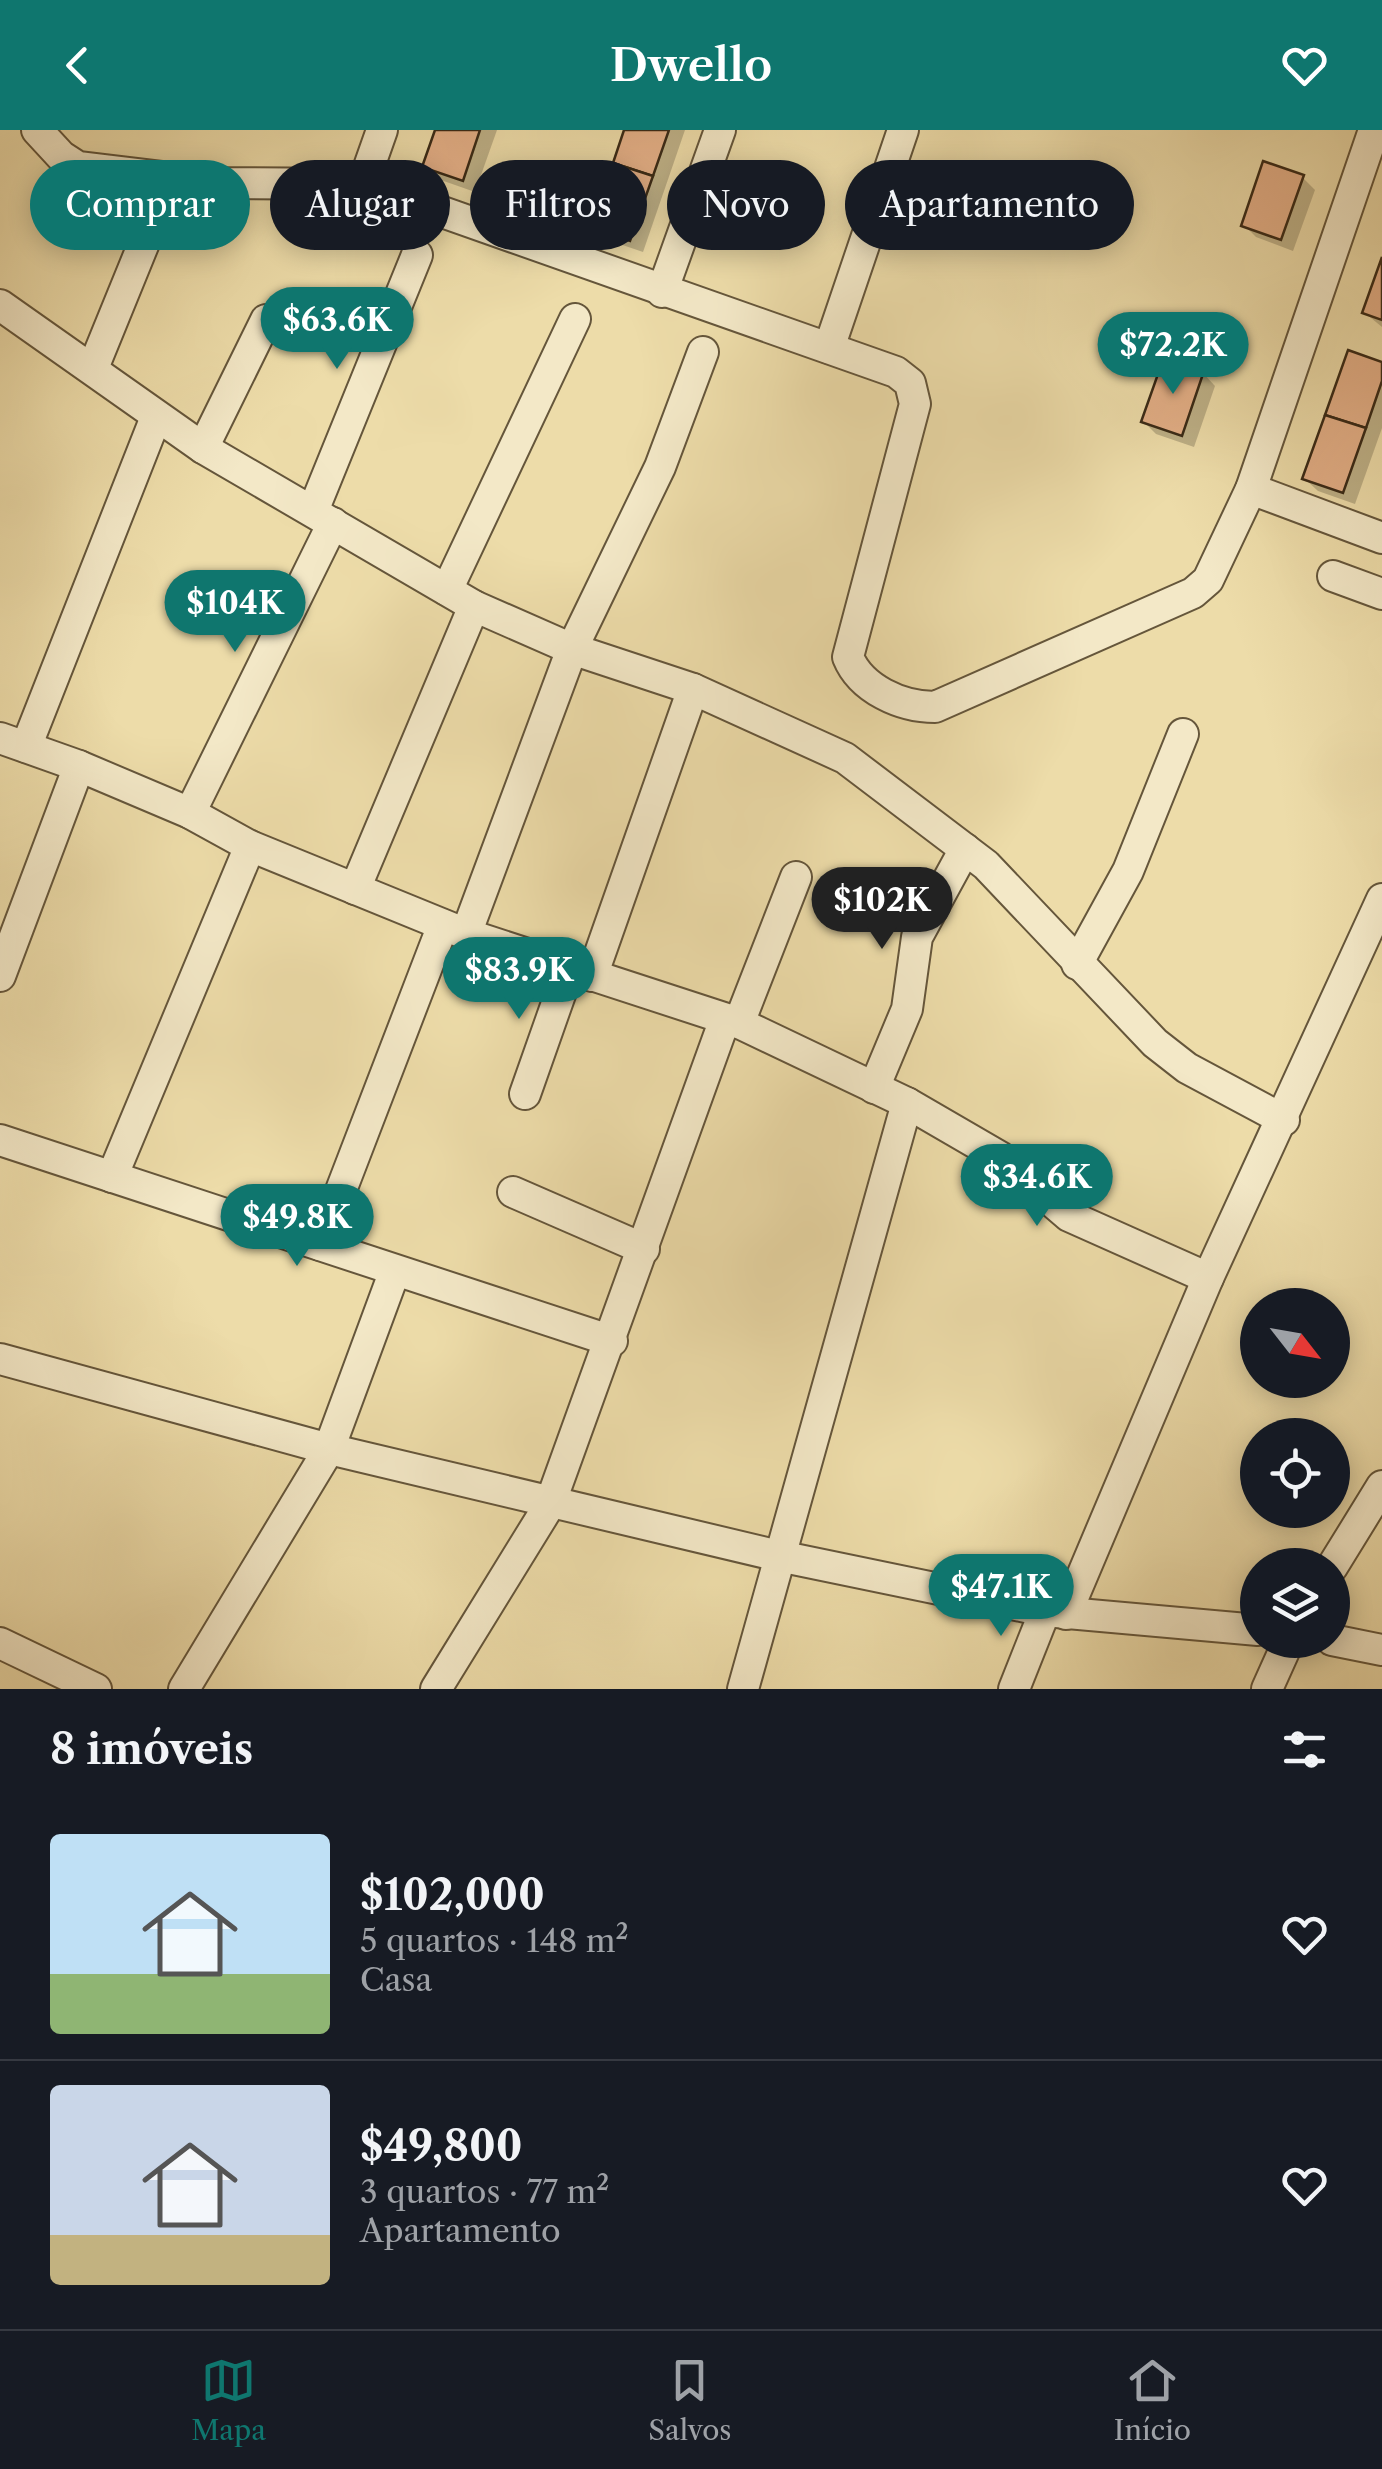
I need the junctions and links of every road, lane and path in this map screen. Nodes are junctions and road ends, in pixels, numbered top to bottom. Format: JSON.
{"nodes":[{"id":1,"x":38,"y":130,"type":"edge"},
{"id":2,"x":382,"y":130,"type":"edge"},
{"id":3,"x":720,"y":130,"type":"edge"},
{"id":4,"x":903,"y":130,"type":"edge"},
{"id":5,"x":1374,"y":130,"type":"edge"},
{"id":6,"x":371,"y":160,"type":"edge"},
{"id":7,"x":270,"y":183,"type":"edge"},
{"id":8,"x":450,"y":215,"type":"edge"},
{"id":9,"x":141,"y":250,"type":"edge"},
{"id":10,"x":418,"y":255,"type":"dead end"},
{"id":11,"x":662,"y":292,"type":"junction"},
{"id":12,"x":0,"y":305,"type":"edge"},
{"id":13,"x":575,"y":319,"type":"dead end"},
{"id":14,"x":266,"y":320,"type":"dead end"},
{"id":15,"x":830,"y":348,"type":"junction"},
{"id":16,"x":702,"y":352,"type":"dead end"},
{"id":17,"x":93,"y":368,"type":"junction"},
{"id":18,"x":156,"y":417,"type":"junction"},
{"id":19,"x":202,"y":448,"type":"junction"},
{"id":20,"x":1251,"y":489,"type":"junction"},
{"id":21,"x":323,"y":517,"type":"junction"},
{"id":22,"x":1382,"y":538,"type":"edge"},
{"id":23,"x":1333,"y":576,"type":"dead end"},
{"id":24,"x":447,"y":590,"type":"junction"},
{"id":25,"x":1382,"y":594,"type":"edge"},
{"id":26,"x":474,"y":606,"type":"junction"},
{"id":27,"x":572,"y":649,"type":"junction"},
{"id":28,"x":692,"y":688,"type":"junction"},
{"id":29,"x":1184,"y":734,"type":"dead end"},
{"id":30,"x":13,"y":742,"type":"edge"},
{"id":31,"x":80,"y":766,"type":"junction"},
{"id":32,"x":190,"y":813,"type":"junction"},
{"id":33,"x":250,"y":846,"type":"junction"},
{"id":34,"x":965,"y":849,"type":"junction"},
{"id":35,"x":796,"y":878,"type":"dead end"},
{"id":36,"x":355,"y":889,"type":"junction"},
{"id":37,"x":1382,"y":899,"type":"edge"},
{"id":38,"x":454,"y":929,"type":"junction"},
{"id":39,"x":1077,"y":964,"type":"junction"},
{"id":40,"x":581,"y":972,"type":"junction"},
{"id":41,"x":0,"y":976,"type":"edge"},
{"id":42,"x":732,"y":1021,"type":"junction"},
{"id":43,"x":874,"y":1088,"type":"junction"},
{"id":44,"x":526,"y":1094,"type":"dead end"},
{"id":45,"x":907,"y":1104,"type":"junction"},
{"id":46,"x":1284,"y":1120,"type":"junction"},
{"id":47,"x":0,"y":1140,"type":"edge"},
{"id":48,"x":112,"y":1177,"type":"junction"},
{"id":49,"x":513,"y":1192,"type":"dead end"},
{"id":50,"x":320,"y":1245,"type":"junction"},
{"id":51,"x":644,"y":1250,"type":"junction"},
{"id":52,"x":394,"y":1273,"type":"junction"},
{"id":53,"x":1208,"y":1278,"type":"junction"},
{"id":54,"x":612,"y":1340,"type":"junction"},
{"id":55,"x":0,"y":1358,"type":"edge"},
{"id":56,"x":329,"y":1449,"type":"junction"},
{"id":57,"x":1382,"y":1486,"type":"edge"},
{"id":58,"x":550,"y":1504,"type":"junction"},
{"id":59,"x":1344,"y":1548,"type":"edge"},
{"id":60,"x":779,"y":1556,"type":"junction"},
{"id":61,"x":1055,"y":1613,"type":"junction"},
{"id":62,"x":1240,"y":1628,"type":"edge"},
{"id":63,"x":0,"y":1643,"type":"edge"},
{"id":64,"x":1350,"y":1644,"type":"edge"},
{"id":65,"x":1382,"y":1650,"type":"edge"},
{"id":66,"x":1280,"y":1658,"type":"edge"},
{"id":67,"x":96,"y":1689,"type":"edge"},
{"id":68,"x":184,"y":1689,"type":"edge"},
{"id":69,"x":436,"y":1689,"type":"edge"},
{"id":70,"x":743,"y":1689,"type":"edge"},
{"id":71,"x":1014,"y":1689,"type":"edge"},
{"id":72,"x":1267,"y":1689,"type":"edge"}],
"edges":[{"from":1,"to":7,"type":"street"},
{"from":2,"to":6,"type":"street"},
{"from":3,"to":11,"type":"street"},
{"from":4,"to":15,"type":"street"},
{"from":5,"to":20,"type":"street"},
{"from":8,"to":11,"type":"street"},
{"from":9,"to":17,"type":"street"},
{"from":10,"to":21,"type":"street"},
{"from":11,"to":15,"type":"street"},
{"from":12,"to":17,"type":"street"},
{"from":13,"to":24,"type":"street"},
{"from":14,"to":19,"type":"street"},
{"from":15,"to":20,"type":"street"},
{"from":16,"to":27,"type":"street"},
{"from":17,"to":18,"type":"street"},
{"from":18,"to":19,"type":"street"},
{"from":18,"to":30,"type":"street"},
{"from":19,"to":21,"type":"street"},
{"from":20,"to":22,"type":"street"},
{"from":21,"to":24,"type":"street"},
{"from":21,"to":32,"type":"street"},
{"from":23,"to":25,"type":"street"},
{"from":24,"to":26,"type":"street"},
{"from":26,"to":27,"type":"street"},
{"from":26,"to":36,"type":"street"},
{"from":27,"to":28,"type":"street"},
{"from":27,"to":38,"type":"street"},
{"from":28,"to":34,"type":"street"},
{"from":28,"to":40,"type":"street"},
{"from":29,"to":39,"type":"street"},
{"from":30,"to":31,"type":"street"},
{"from":31,"to":32,"type":"street"},
{"from":31,"to":41,"type":"street"},
{"from":32,"to":33,"type":"street"},
{"from":33,"to":36,"type":"street"},
{"from":33,"to":48,"type":"street"},
{"from":34,"to":39,"type":"street"},
{"from":34,"to":43,"type":"street"},
{"from":35,"to":42,"type":"street"},
{"from":36,"to":38,"type":"street"},
{"from":37,"to":46,"type":"street"},
{"from":38,"to":40,"type":"street"},
{"from":38,"to":50,"type":"street"},
{"from":39,"to":46,"type":"street"},
{"from":40,"to":42,"type":"street"},
{"from":40,"to":44,"type":"street"},
{"from":42,"to":43,"type":"street"},
{"from":42,"to":51,"type":"street"},
{"from":43,"to":45,"type":"street"},
{"from":45,"to":53,"type":"street"},
{"from":45,"to":60,"type":"street"},
{"from":46,"to":53,"type":"street"},
{"from":47,"to":48,"type":"street"},
{"from":48,"to":50,"type":"street"},
{"from":49,"to":51,"type":"street"},
{"from":50,"to":52,"type":"street"},
{"from":51,"to":54,"type":"street"},
{"from":52,"to":54,"type":"street"},
{"from":52,"to":56,"type":"street"},
{"from":53,"to":61,"type":"street"},
{"from":54,"to":58,"type":"street"},
{"from":55,"to":56,"type":"street"},
{"from":56,"to":58,"type":"street"},
{"from":56,"to":68,"type":"street"},
{"from":57,"to":59,"type":"street"},
{"from":58,"to":60,"type":"street"},
{"from":58,"to":69,"type":"street"},
{"from":60,"to":61,"type":"street"},
{"from":60,"to":70,"type":"street"},
{"from":61,"to":62,"type":"street"},
{"from":61,"to":71,"type":"street"},
{"from":63,"to":67,"type":"street"},
{"from":64,"to":65,"type":"street"},
{"from":66,"to":72,"type":"street"}]}
